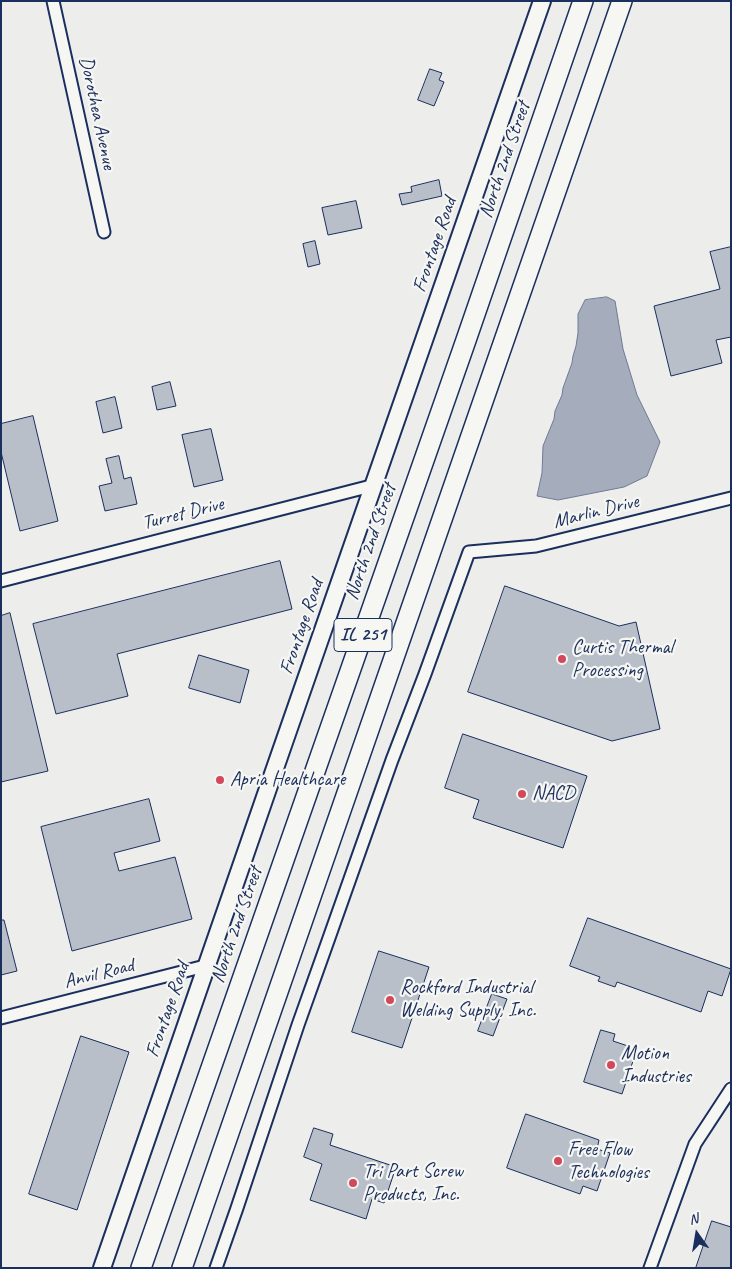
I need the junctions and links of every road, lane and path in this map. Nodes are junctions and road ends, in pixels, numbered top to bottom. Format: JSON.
{"nodes":[{"id":1,"x":53,"y":1,"type":"edge"},
{"id":2,"x":542,"y":1,"type":"edge"},
{"id":3,"x":583,"y":1,"type":"edge"},
{"id":4,"x":622,"y":1,"type":"edge"},
{"id":5,"x":104,"y":232,"type":"dead end"},
{"id":6,"x":375,"y":485,"type":"junction"},
{"id":7,"x":731,"y":498,"type":"edge"},
{"id":8,"x":1,"y":581,"type":"edge"},
{"id":9,"x":205,"y":966,"type":"junction"},
{"id":10,"x":1,"y":1018,"type":"edge"},
{"id":11,"x":731,"y":1089,"type":"edge"},
{"id":12,"x":102,"y":1268,"type":"edge"},
{"id":13,"x":141,"y":1268,"type":"edge"},
{"id":14,"x":182,"y":1268,"type":"edge"},
{"id":15,"x":216,"y":1268,"type":"edge"},
{"id":16,"x":650,"y":1268,"type":"edge"}],
"edges":[{"from":1,"to":5,"type":"street","name":"Dorothea Avenue"},
{"from":2,"to":6,"type":"street","name":"Frontage Road"},
{"from":3,"to":13,"type":"main road","name":"North 2nd Street","number":"IL 251"},
{"from":4,"to":14,"type":"main road","number":"IL 251"},
{"from":6,"to":8,"type":"street","name":"Turret Drive"},
{"from":6,"to":9,"type":"street","name":"Frontage Road"},
{"from":7,"to":15,"type":"street","name":"Marlin Drive"},
{"from":9,"to":10,"type":"street","name":"Anvil Road"},
{"from":9,"to":12,"type":"street","name":"Frontage Road"},
{"from":11,"to":16,"type":"street"}]}
